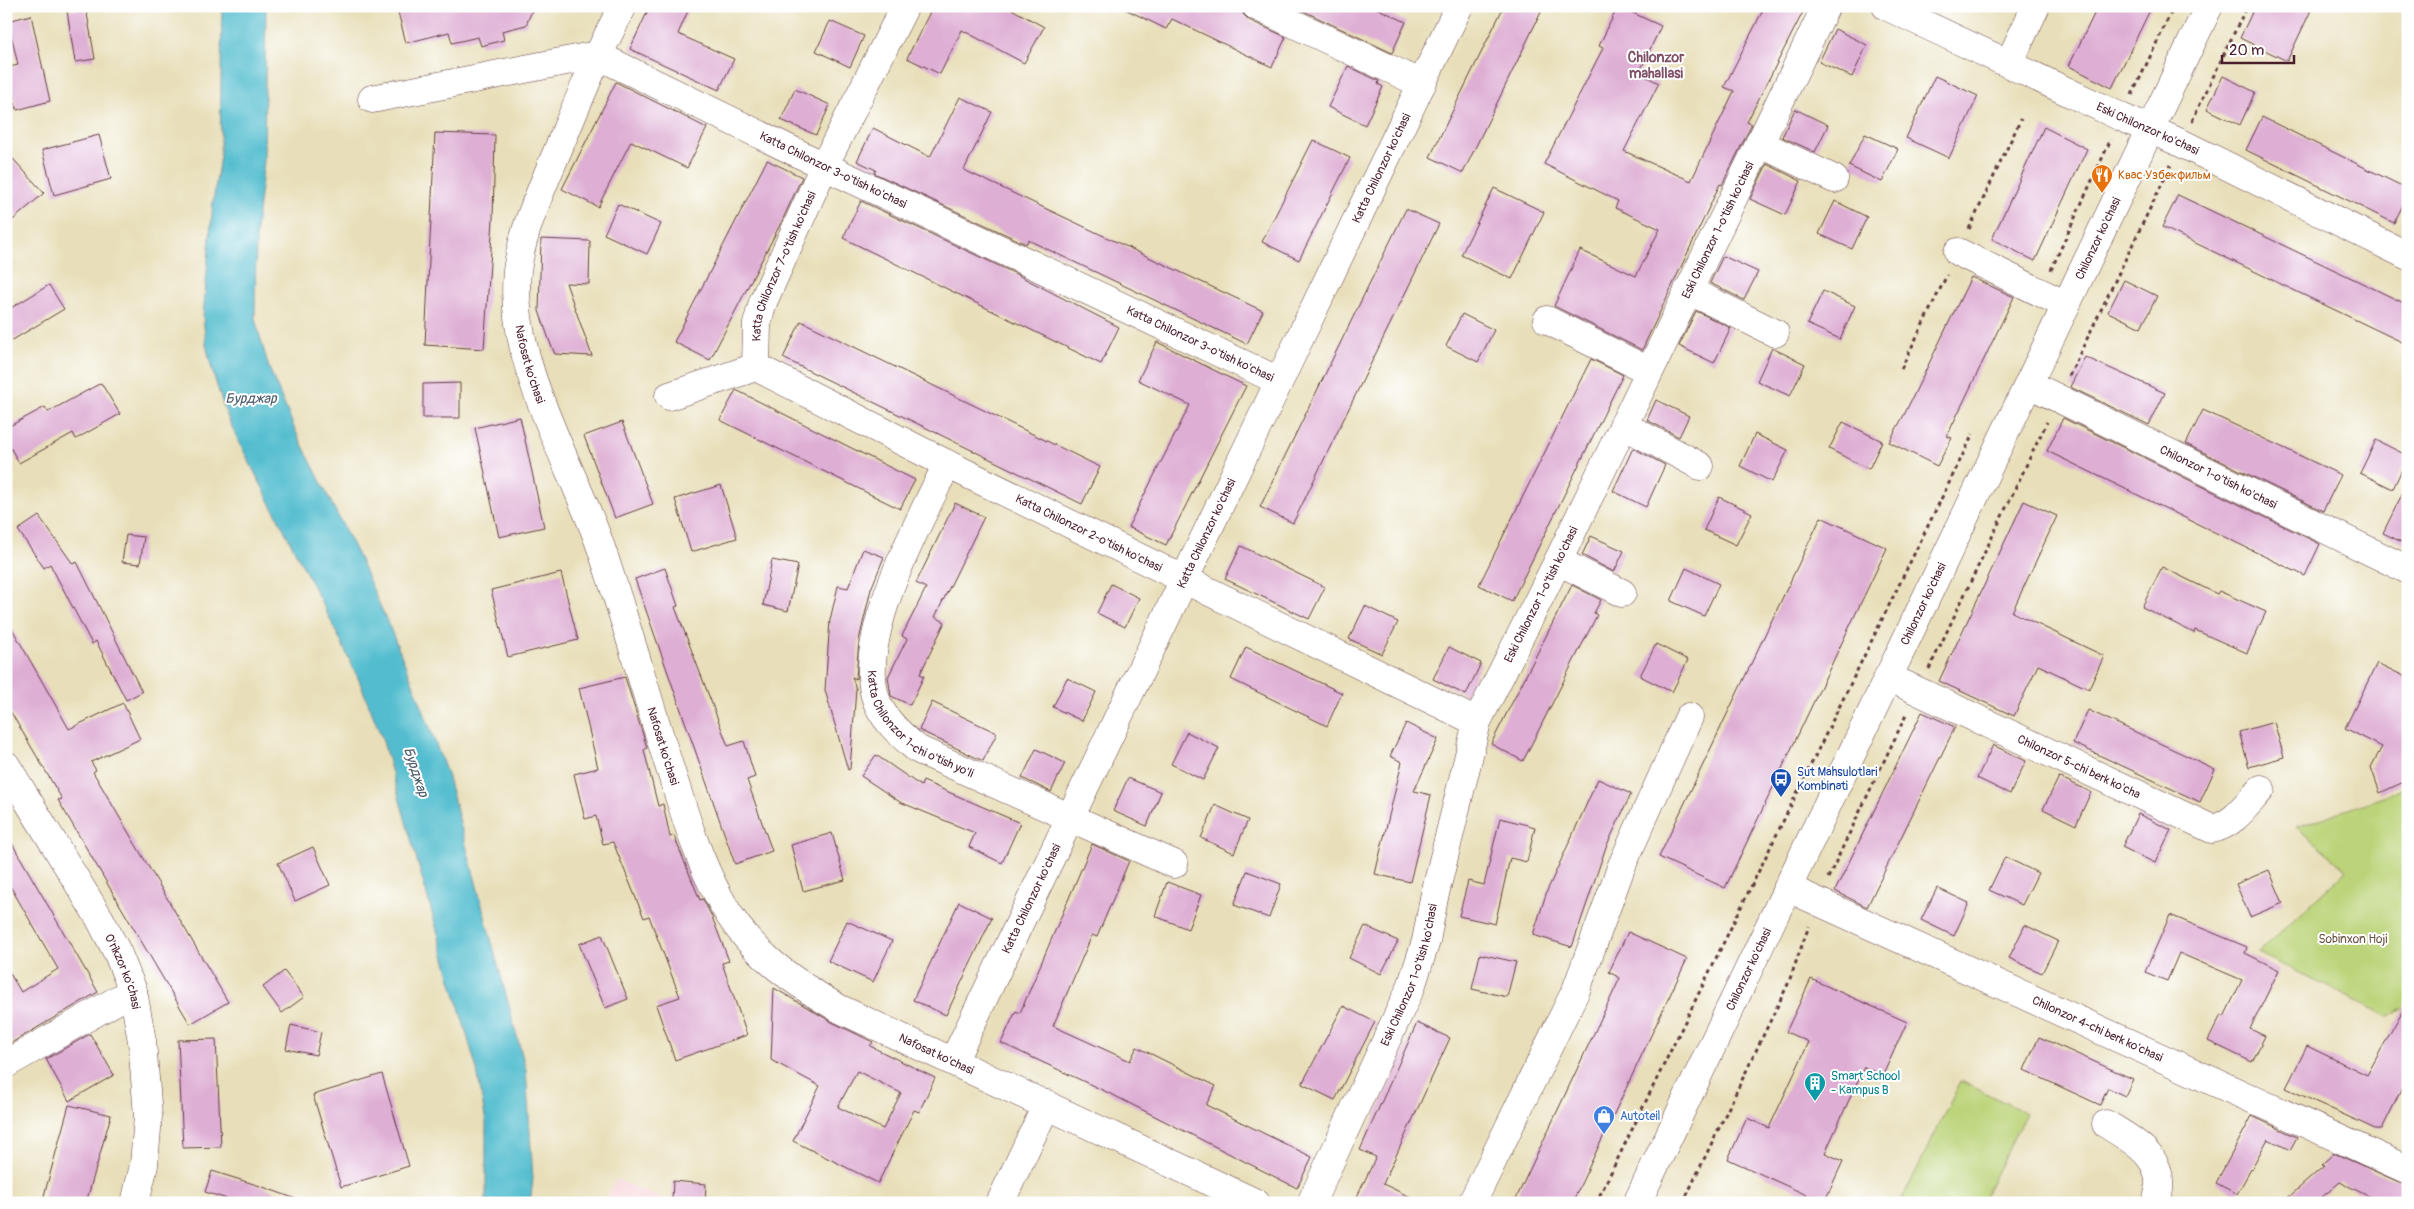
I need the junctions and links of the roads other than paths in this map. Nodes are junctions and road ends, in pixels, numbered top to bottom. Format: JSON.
{"nodes":[{"id":1,"x":623,"y":6,"type":"edge"},
{"id":2,"x":905,"y":6,"type":"edge"},
{"id":3,"x":1256,"y":6,"type":"edge"},
{"id":4,"x":1459,"y":6,"type":"edge"},
{"id":5,"x":1826,"y":6,"type":"edge"},
{"id":6,"x":1886,"y":6,"type":"edge"},
{"id":7,"x":2036,"y":6,"type":"edge"},
{"id":8,"x":2209,"y":6,"type":"edge"},
{"id":9,"x":597,"y":55,"type":"junction"},
{"id":10,"x":2009,"y":63,"type":"junction"},
{"id":11,"x":1422,"y":84,"type":"junction"},
{"id":12,"x":372,"y":99,"type":"dead end"},
{"id":13,"x":2149,"y":130,"type":"junction"},
{"id":14,"x":1759,"y":143,"type":"junction"},
{"id":15,"x":824,"y":166,"type":"junction"},
{"id":16,"x":1834,"y":179,"type":"dead end"},
{"id":17,"x":1958,"y":252,"type":"dead end"},
{"id":18,"x":2408,"y":256,"type":"edge"},
{"id":19,"x":1688,"y":290,"type":"junction"},
{"id":20,"x":2066,"y":305,"type":"junction"},
{"id":21,"x":1548,"y":320,"type":"dead end"},
{"id":22,"x":1775,"y":333,"type":"dead end"},
{"id":23,"x":756,"y":368,"type":"junction"},
{"id":24,"x":1649,"y":371,"type":"junction"},
{"id":25,"x":1279,"y":381,"type":"junction"},
{"id":26,"x":2029,"y":384,"type":"junction"},
{"id":27,"x":669,"y":396,"type":"dead end"},
{"id":28,"x":1622,"y":425,"type":"junction"},
{"id":29,"x":947,"y":464,"type":"junction"},
{"id":30,"x":1700,"y":466,"type":"dead end"},
{"id":31,"x":1558,"y":561,"type":"junction"},
{"id":32,"x":2408,"y":570,"type":"edge"},
{"id":33,"x":1184,"y":580,"type":"junction"},
{"id":34,"x":1622,"y":594,"type":"dead end"},
{"id":35,"x":1888,"y":677,"type":"junction"},
{"id":36,"x":1689,"y":717,"type":"dead end"},
{"id":37,"x":1477,"y":722,"type":"junction"},
{"id":38,"x":6,"y":765,"type":"edge"},
{"id":39,"x":2261,"y":789,"type":"dead end"},
{"id":40,"x":1070,"y":818,"type":"junction"},
{"id":41,"x":1174,"y":864,"type":"dead end"},
{"id":42,"x":1788,"y":888,"type":"junction"},
{"id":43,"x":133,"y":991,"type":"junction"},
{"id":44,"x":954,"y":1060,"type":"junction"},
{"id":45,"x":6,"y":1064,"type":"edge"},
{"id":46,"x":1047,"y":1104,"type":"junction"},
{"id":47,"x":2106,"y":1124,"type":"dead end"},
{"id":48,"x":2408,"y":1170,"type":"edge"},
{"id":49,"x":136,"y":1203,"type":"edge"},
{"id":50,"x":1000,"y":1203,"type":"edge"},
{"id":51,"x":1256,"y":1203,"type":"edge"},
{"id":52,"x":1311,"y":1203,"type":"edge"},
{"id":53,"x":1472,"y":1203,"type":"edge"},
{"id":54,"x":1636,"y":1203,"type":"edge"},
{"id":55,"x":2156,"y":1203,"type":"edge"}],
"edges":[{"from":1,"to":9,"type":"street","name":"Nafosat ko'chasi"},
{"from":2,"to":15,"type":"street","name":"Katta Chilonzor 7-o'tish ko'chasi"},
{"from":3,"to":11,"type":"street"},
{"from":4,"to":11,"type":"street","name":"Katta Chilonzor ko'chasi"},
{"from":5,"to":14,"type":"street","name":"Eski Chilonzor 1-o'tish ko'chasi"},
{"from":6,"to":10,"type":"street","name":"Eski Chilonzor ko'chasi"},
{"from":7,"to":10,"type":"street"},
{"from":8,"to":13,"type":"street","name":"Chilonzor ko'chasi"},
{"from":9,"to":12,"type":"street"},
{"from":9,"to":15,"type":"street","name":"Katta Chilonzor 3-o'tish ko'chasi"},
{"from":9,"to":44,"type":"street","name":"Nafosat ko'chasi"},
{"from":10,"to":13,"type":"street","name":"Eski Chilonzor ko'chasi"},
{"from":11,"to":25,"type":"street","name":"Katta Chilonzor ko'chasi"},
{"from":13,"to":18,"type":"street","name":"Eski Chilonzor ko'chasi"},
{"from":13,"to":20,"type":"street","name":"Chilonzor ko'chasi"},
{"from":14,"to":16,"type":"street"},
{"from":14,"to":19,"type":"street","name":"Eski Chilonzor 1-o'tish ko'chasi"},
{"from":15,"to":23,"type":"street","name":"Katta Chilonzor 7-o'tish ko'chasi"},
{"from":15,"to":25,"type":"street","name":"Katta Chilonzor 3-o'tish ko'chasi"},
{"from":17,"to":20,"type":"street"},
{"from":19,"to":22,"type":"street"},
{"from":19,"to":24,"type":"street","name":"Eski Chilonzor 1-o'tish ko'chasi"},
{"from":20,"to":26,"type":"street","name":"Chilonzor ko'chasi"},
{"from":21,"to":24,"type":"street"},
{"from":23,"to":27,"type":"street"},
{"from":23,"to":29,"type":"street","name":"Katta Chilonzor 2-o'tish ko'chasi"},
{"from":24,"to":28,"type":"street","name":"Eski Chilonzor 1-o'tish ko'chasi"},
{"from":25,"to":33,"type":"street","name":"Katta Chilonzor ko'chasi"},
{"from":26,"to":32,"type":"street","name":"Chilonzor 1-o'tish ko'chasi"},
{"from":26,"to":35,"type":"street","name":"Chilonzor ko'chasi"},
{"from":28,"to":30,"type":"street"},
{"from":28,"to":31,"type":"street","name":"Eski Chilonzor 1-o'tish ko'chasi"},
{"from":29,"to":33,"type":"street","name":"Katta Chilonzor 2-o'tish ko'chasi"},
{"from":29,"to":40,"type":"street","name":"Katta Chilonzor 1-chi o'tish yo'li"},
{"from":31,"to":34,"type":"street"},
{"from":31,"to":37,"type":"street","name":"Eski Chilonzor 1-o'tish ko'chasi"},
{"from":33,"to":37,"type":"street","name":"Katta Chilonzor 2-o'tish ko'chasi"},
{"from":33,"to":40,"type":"street","name":"Katta Chilonzor ko'chasi"},
{"from":35,"to":39,"type":"street","name":"Chilonzor 5-chi berk ko'cha"},
{"from":35,"to":42,"type":"street","name":"Chilonzor ko'chasi"},
{"from":36,"to":53,"type":"street"},
{"from":37,"to":52,"type":"street","name":"Eski Chilonzor 1-o'tish ko'chasi"},
{"from":38,"to":43,"type":"street","name":"O'rikzor ko'chasi"},
{"from":40,"to":41,"type":"street","name":"Katta Chilonzor 1-chi o'tish yo'li"},
{"from":40,"to":44,"type":"street","name":"Katta Chilonzor ko'chasi"},
{"from":42,"to":48,"type":"street","name":"Chilonzor 4-chi berk ko'chasi"},
{"from":42,"to":54,"type":"street","name":"Chilonzor ko'chasi"},
{"from":43,"to":45,"type":"street"},
{"from":43,"to":49,"type":"street","name":"O'rikzor ko'chasi"},
{"from":44,"to":46,"type":"street","name":"Nafosat ko'chasi"},
{"from":46,"to":50,"type":"street"},
{"from":46,"to":51,"type":"street","name":"Nafosat ko'chasi"},
{"from":47,"to":55,"type":"street"}]}
